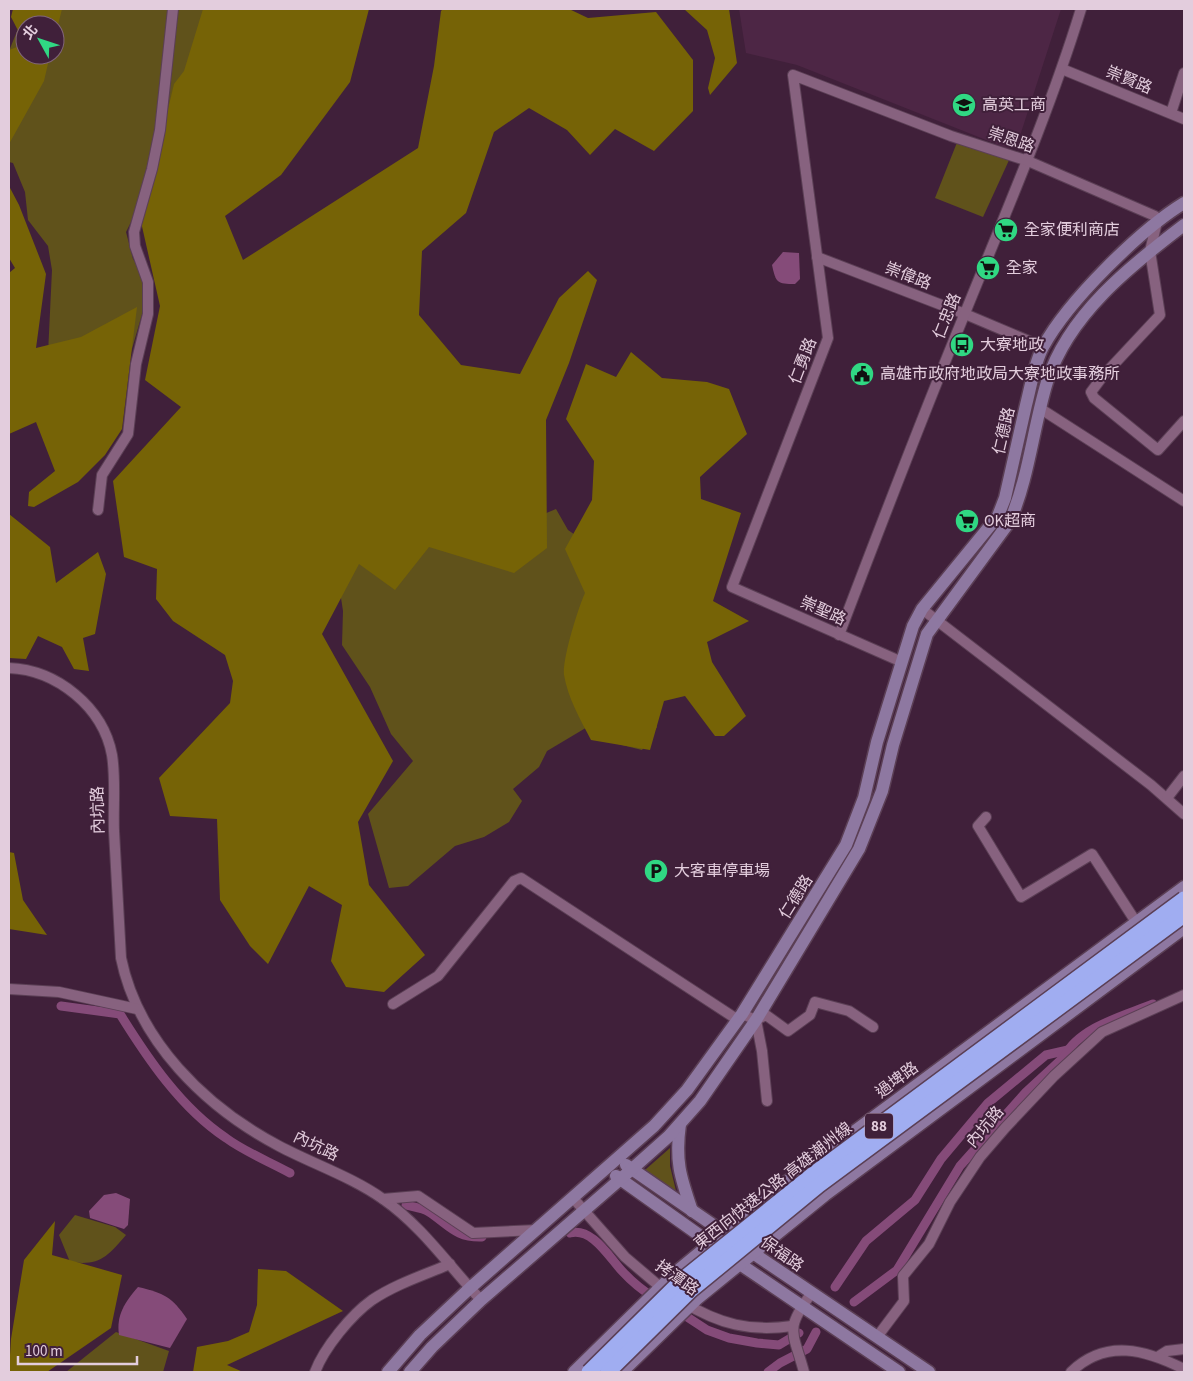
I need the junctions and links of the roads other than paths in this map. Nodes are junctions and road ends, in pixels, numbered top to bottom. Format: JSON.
{"nodes":[{"id":1,"x":173,"y":9,"type":"edge"},
{"id":2,"x":1081,"y":9,"type":"edge"},
{"id":3,"x":1062,"y":69,"type":"junction"},
{"id":4,"x":1184,"y":73,"type":"edge"},
{"id":5,"x":793,"y":75,"type":"joint"},
{"id":6,"x":1171,"y":113,"type":"junction"},
{"id":7,"x":1184,"y":119,"type":"edge"},
{"id":8,"x":1028,"y":161,"type":"junction"},
{"id":9,"x":1184,"y":203,"type":"edge"},
{"id":10,"x":1157,"y":222,"type":"junction"},
{"id":11,"x":1184,"y":225,"type":"edge"},
{"id":12,"x":1150,"y":251,"type":"junction"},
{"id":13,"x":817,"y":257,"type":"junction"},
{"id":14,"x":964,"y":314,"type":"junction"},
{"id":15,"x":1043,"y":347,"type":"junction"},
{"id":16,"x":1040,"y":409,"type":"junction"},
{"id":17,"x":1184,"y":421,"type":"edge"},
{"id":18,"x":1184,"y":501,"type":"edge"},
{"id":19,"x":98,"y":510,"type":"dead end"},
{"id":20,"x":732,"y":587,"type":"joint"},
{"id":21,"x":922,"y":609,"type":"junction"},
{"id":22,"x":936,"y":620,"type":"junction"},
{"id":23,"x":839,"y":634,"type":"junction"},
{"id":24,"x":902,"y":662,"type":"junction"},
{"id":25,"x":9,"y":668,"type":"edge"},
{"id":26,"x":1184,"y":776,"type":"edge"},
{"id":27,"x":1167,"y":798,"type":"junction"},
{"id":28,"x":1184,"y":814,"type":"edge"},
{"id":29,"x":986,"y":818,"type":"dead end"},
{"id":30,"x":1184,"y":887,"type":"edge"},
{"id":31,"x":1184,"y":899,"type":"edge"},
{"id":32,"x":1184,"y":915,"type":"edge"},
{"id":33,"x":1136,"y":922,"type":"junction"},
{"id":34,"x":1184,"y":928,"type":"edge"},
{"id":35,"x":9,"y":989,"type":"edge"},
{"id":36,"x":1184,"y":996,"type":"edge"},
{"id":37,"x":393,"y":1004,"type":"dead end"},
{"id":38,"x":137,"y":1009,"type":"junction"},
{"id":39,"x":740,"y":1017,"type":"junction"},
{"id":40,"x":756,"y":1020,"type":"junction"},
{"id":41,"x":873,"y":1027,"type":"dead end"},
{"id":42,"x":767,"y":1101,"type":"dead end"},
{"id":43,"x":680,"y":1124,"type":"junction"},
{"id":44,"x":618,"y":1159,"type":"junction"},
{"id":45,"x":606,"y":1168,"type":"junction"},
{"id":46,"x":632,"y":1169,"type":"junction"},
{"id":47,"x":621,"y":1179,"type":"junction"},
{"id":48,"x":574,"y":1198,"type":"junction"},
{"id":49,"x":383,"y":1199,"type":"junction"},
{"id":50,"x":584,"y":1211,"type":"junction"},
{"id":51,"x":692,"y":1211,"type":"junction"},
{"id":52,"x":537,"y":1230,"type":"junction"},
{"id":53,"x":723,"y":1232,"type":"junction"},
{"id":54,"x":711,"y":1243,"type":"junction"},
{"id":55,"x":753,"y":1253,"type":"junction"},
{"id":56,"x":450,"y":1264,"type":"junction"},
{"id":57,"x":740,"y":1264,"type":"junction"},
{"id":58,"x":470,"y":1288,"type":"junction"},
{"id":59,"x":658,"y":1290,"type":"junction"},
{"id":60,"x":811,"y":1294,"type":"junction"},
{"id":61,"x":481,"y":1300,"type":"junction"},
{"id":62,"x":802,"y":1306,"type":"junction"},
{"id":63,"x":688,"y":1308,"type":"junction"},
{"id":64,"x":792,"y":1329,"type":"junction"},
{"id":65,"x":877,"y":1337,"type":"junction"},
{"id":66,"x":1184,"y":1349,"type":"edge"},
{"id":67,"x":1159,"y":1356,"type":"junction"},
{"id":68,"x":1184,"y":1369,"type":"edge"},
{"id":69,"x":315,"y":1372,"type":"edge"},
{"id":70,"x":388,"y":1372,"type":"edge"},
{"id":71,"x":410,"y":1372,"type":"edge"},
{"id":72,"x":574,"y":1372,"type":"edge"},
{"id":73,"x":589,"y":1372,"type":"edge"},
{"id":74,"x":608,"y":1372,"type":"edge"},
{"id":75,"x":622,"y":1372,"type":"edge"},
{"id":76,"x":804,"y":1372,"type":"edge"},
{"id":77,"x":900,"y":1372,"type":"edge"},
{"id":78,"x":929,"y":1372,"type":"edge"},
{"id":79,"x":1072,"y":1372,"type":"edge"}],
"edges":[{"from":1,"to":19,"type":"street"},
{"from":2,"to":3,"type":"street","name":"仁忠路"},
{"from":3,"to":6,"type":"street","name":"崇賢路"},
{"from":3,"to":8,"type":"street","name":"仁忠路"},
{"from":4,"to":6,"type":"street"},
{"from":5,"to":8,"type":"street","name":"崇恩路"},
{"from":5,"to":13,"type":"street","name":"仁勇路"},
{"from":6,"to":7,"type":"street","name":"崇賢路"},
{"from":8,"to":10,"type":"street","name":"崇恩路"},
{"from":8,"to":14,"type":"street","name":"仁忠路"},
{"from":9,"to":10,"type":"street","name":"仁德路"},
{"from":10,"to":12,"type":"street"},
{"from":10,"to":15,"type":"street","name":"仁德路"},
{"from":11,"to":12,"type":"street","name":"仁德路"},
{"from":12,"to":16,"type":"street","name":"仁德路"},
{"from":12,"to":17,"type":"street"},
{"from":13,"to":14,"type":"street","name":"崇偉路"},
{"from":13,"to":20,"type":"street","name":"仁勇路"},
{"from":14,"to":15,"type":"street","name":"崇偉路"},
{"from":14,"to":23,"type":"street","name":"仁忠路"},
{"from":15,"to":21,"type":"street","name":"仁德路"},
{"from":16,"to":18,"type":"street"},
{"from":16,"to":22,"type":"street","name":"仁德路"},
{"from":20,"to":23,"type":"street","name":"崇聖路"},
{"from":21,"to":22,"type":"street"},
{"from":21,"to":24,"type":"street","name":"仁德路"},
{"from":22,"to":27,"type":"street"},
{"from":22,"to":40,"type":"street","name":"仁德路"},
{"from":23,"to":24,"type":"street","name":"崇聖路"},
{"from":24,"to":39,"type":"street","name":"仁德路"},
{"from":25,"to":38,"type":"street","name":"內坑路"},
{"from":26,"to":27,"type":"street"},
{"from":27,"to":28,"type":"street"},
{"from":29,"to":33,"type":"street"},
{"from":30,"to":33,"type":"street","name":"過埤路"},
{"from":31,"to":73,"type":"highway","name":"東西向快速公路 高雄潮州線","number":"88","bridge":true},
{"from":32,"to":74,"type":"highway","name":"東西向快速公路 高雄潮州線","number":"88","bridge":true},
{"from":33,"to":53,"type":"street","name":"過埤路"},
{"from":34,"to":55,"type":"street"},
{"from":35,"to":38,"type":"street"},
{"from":36,"to":65,"type":"street","name":"內坑路"},
{"from":37,"to":39,"type":"street"},
{"from":38,"to":49,"type":"street","name":"內坑路"},
{"from":39,"to":40,"type":"street"},
{"from":39,"to":44,"type":"street","name":"仁德路"},
{"from":40,"to":41,"type":"street"},
{"from":40,"to":42,"type":"street"},
{"from":40,"to":43,"type":"street","name":"仁德路"},
{"from":43,"to":46,"type":"street","name":"仁德路"},
{"from":43,"to":51,"type":"street"},
{"from":44,"to":45,"type":"street"},
{"from":44,"to":46,"type":"street","name":"保福路"},
{"from":45,"to":47,"type":"street","name":"保福路"},
{"from":45,"to":48,"type":"street"},
{"from":46,"to":47,"type":"street"},
{"from":46,"to":51,"type":"street","name":"保福路"},
{"from":47,"to":50,"type":"street"},
{"from":47,"to":54,"type":"street","name":"保福路"},
{"from":48,"to":50,"type":"street","name":"拷潭路"},
{"from":48,"to":52,"type":"street"},
{"from":49,"to":52,"type":"street"},
{"from":49,"to":56,"type":"street","name":"內坑路"},
{"from":50,"to":59,"type":"street","name":"拷潭路"},
{"from":50,"to":61,"type":"street"},
{"from":51,"to":53,"type":"street","name":"保福路"},
{"from":52,"to":58,"type":"street"},
{"from":53,"to":54,"type":"street","name":"過埤路"},
{"from":53,"to":55,"type":"street","name":"保福路"},
{"from":54,"to":57,"type":"street","name":"保福路"},
{"from":54,"to":59,"type":"street","name":"過埤路"},
{"from":55,"to":57,"type":"street"},
{"from":55,"to":60,"type":"street","name":"保福路"},
{"from":56,"to":58,"type":"street","name":"內坑路"},
{"from":56,"to":69,"type":"street"},
{"from":57,"to":62,"type":"street","name":"保福路"},
{"from":57,"to":63,"type":"street"},
{"from":58,"to":61,"type":"street","name":"內坑路"},
{"from":58,"to":70,"type":"street"},
{"from":59,"to":63,"type":"street","name":"拷潭路"},
{"from":59,"to":72,"type":"street","name":"過埤路"},
{"from":60,"to":62,"type":"street"},
{"from":60,"to":65,"type":"street","name":"保福路"},
{"from":61,"to":71,"type":"street"},
{"from":62,"to":64,"type":"street"},
{"from":62,"to":77,"type":"street","name":"保福路"},
{"from":63,"to":64,"type":"street","name":"拷潭路"},
{"from":63,"to":75,"type":"street"},
{"from":64,"to":76,"type":"street"},
{"from":65,"to":78,"type":"street","name":"保福路"},
{"from":66,"to":67,"type":"street"},
{"from":67,"to":68,"type":"street"},
{"from":67,"to":79,"type":"street"}]}
